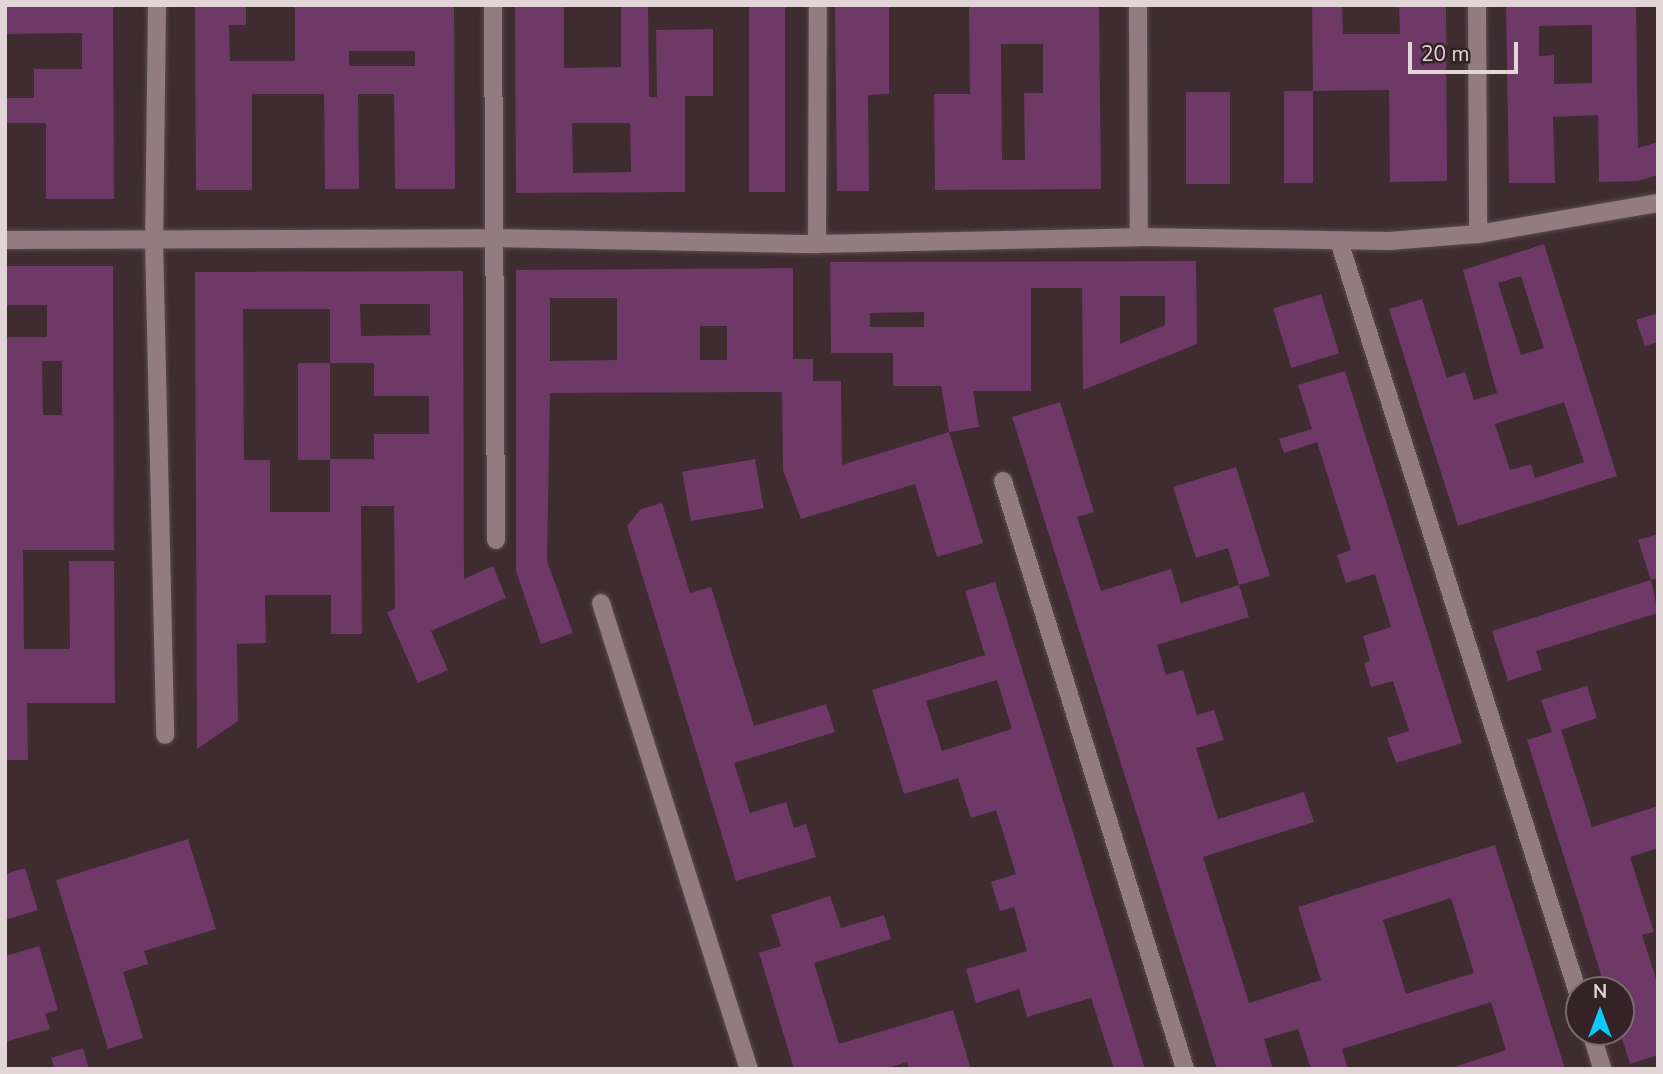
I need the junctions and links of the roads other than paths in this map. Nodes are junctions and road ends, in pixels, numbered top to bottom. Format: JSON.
{"nodes":[{"id":1,"x":157,"y":5,"type":"edge"},
{"id":2,"x":493,"y":5,"type":"edge"},
{"id":3,"x":818,"y":5,"type":"edge"},
{"id":4,"x":1138,"y":5,"type":"edge"},
{"id":5,"x":1477,"y":5,"type":"edge"},
{"id":6,"x":1658,"y":203,"type":"edge"},
{"id":7,"x":1478,"y":234,"type":"junction"},
{"id":8,"x":1139,"y":237,"type":"junction"},
{"id":9,"x":495,"y":238,"type":"junction"},
{"id":10,"x":5,"y":240,"type":"edge"},
{"id":11,"x":154,"y":241,"type":"junction"},
{"id":12,"x":1339,"y":241,"type":"junction"},
{"id":13,"x":817,"y":244,"type":"junction"},
{"id":14,"x":1003,"y":481,"type":"dead end"},
{"id":15,"x":496,"y":540,"type":"dead end"},
{"id":16,"x":601,"y":603,"type":"dead end"},
{"id":17,"x":165,"y":735,"type":"dead end"},
{"id":18,"x":1573,"y":976,"type":"edge"},
{"id":19,"x":1595,"y":1046,"type":"edge"},
{"id":20,"x":749,"y":1069,"type":"edge"},
{"id":21,"x":1185,"y":1069,"type":"edge"},
{"id":22,"x":1602,"y":1069,"type":"edge"}],
"edges":[{"from":1,"to":11,"type":"street"},
{"from":2,"to":9,"type":"street"},
{"from":3,"to":13,"type":"street"},
{"from":4,"to":8,"type":"street"},
{"from":5,"to":7,"type":"street"},
{"from":6,"to":7,"type":"street"},
{"from":7,"to":12,"type":"street"},
{"from":8,"to":12,"type":"street"},
{"from":8,"to":13,"type":"street"},
{"from":9,"to":11,"type":"street"},
{"from":9,"to":13,"type":"street"},
{"from":9,"to":15,"type":"street"},
{"from":10,"to":11,"type":"street"},
{"from":11,"to":17,"type":"street"},
{"from":12,"to":18,"type":"street"},
{"from":14,"to":21,"type":"street"},
{"from":16,"to":20,"type":"street"},
{"from":19,"to":22,"type":"street"}]}
